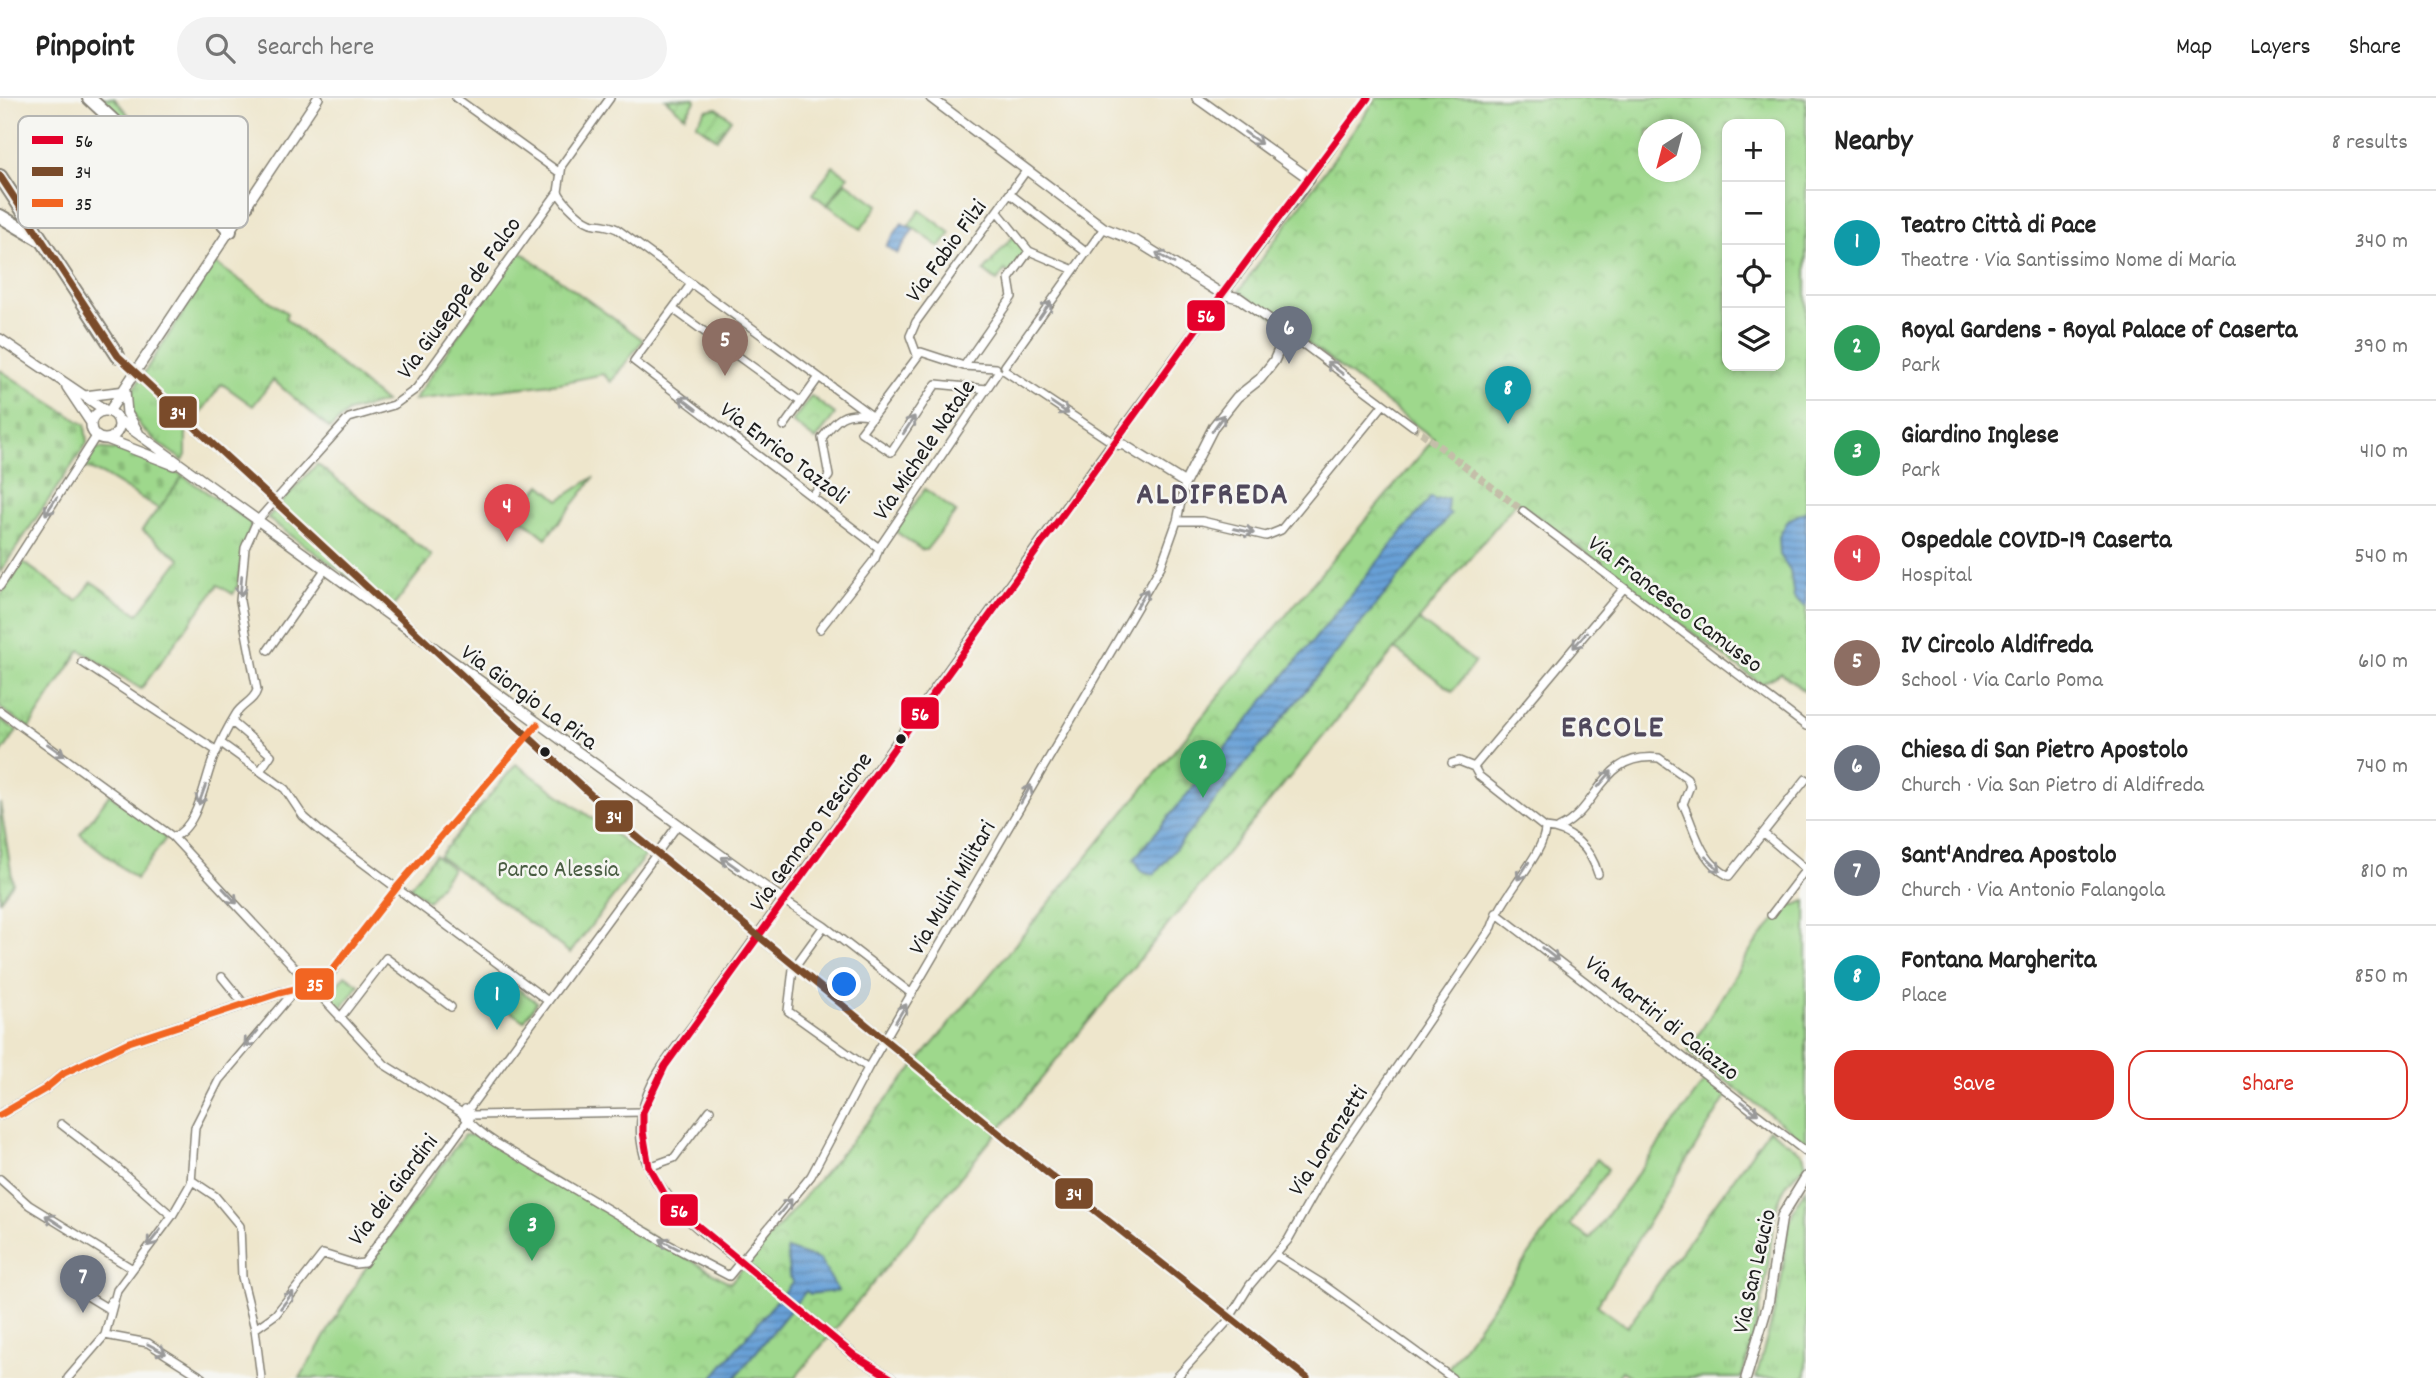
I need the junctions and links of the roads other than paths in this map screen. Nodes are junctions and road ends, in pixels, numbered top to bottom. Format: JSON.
{"nodes":[{"id":1,"x":318,"y":98,"type":"edge"},
{"id":2,"x":456,"y":98,"type":"edge"},
{"id":3,"x":610,"y":98,"type":"edge"},
{"id":4,"x":932,"y":98,"type":"edge"},
{"id":5,"x":1197,"y":98,"type":"edge"},
{"id":6,"x":1368,"y":98,"type":"edge"},
{"id":7,"x":95,"y":103,"type":"edge"},
{"id":8,"x":109,"y":116,"type":"edge"},
{"id":9,"x":1026,"y":171,"type":"junction"},
{"id":10,"x":560,"y":173,"type":"junction"},
{"id":11,"x":1,"y":177,"type":"edge"},
{"id":12,"x":1310,"y":179,"type":"junction"},
{"id":13,"x":558,"y":192,"type":"junction"},
{"id":14,"x":1010,"y":194,"type":"junction"},
{"id":15,"x":18,"y":203,"type":"edge"},
{"id":16,"x":248,"y":203,"type":"edge"},
{"id":17,"x":997,"y":211,"type":"junction"},
{"id":18,"x":0,"y":216,"type":"edge"},
{"id":19,"x":18,"y":226,"type":"edge"},
{"id":20,"x":21,"y":228,"type":"edge"},
{"id":21,"x":34,"y":228,"type":"edge"},
{"id":22,"x":228,"y":228,"type":"edge"},
{"id":23,"x":232,"y":228,"type":"edge"},
{"id":24,"x":1104,"y":228,"type":"junction"},
{"id":25,"x":230,"y":231,"type":"junction"},
{"id":26,"x":42,"y":240,"type":"junction"},
{"id":27,"x":1029,"y":251,"type":"junction"},
{"id":28,"x":1087,"y":253,"type":"junction"},
{"id":29,"x":1074,"y":270,"type":"junction"},
{"id":30,"x":691,"y":284,"type":"junction"},
{"id":31,"x":1222,"y":294,"type":"junction"},
{"id":32,"x":673,"y":309,"type":"junction"},
{"id":33,"x":1287,"y":332,"type":"junction"},
{"id":34,"x":0,"y":339,"type":"edge"},
{"id":35,"x":917,"y":355,"type":"junction"},
{"id":36,"x":118,"y":356,"type":"tunnel mouth"},
{"id":37,"x":964,"y":366,"type":"junction"},
{"id":38,"x":1001,"y":369,"type":"junction"},
{"id":39,"x":819,"y":377,"type":"junction"},
{"id":40,"x":64,"y":383,"type":"junction"},
{"id":41,"x":987,"y":389,"type":"junction"},
{"id":42,"x":125,"y":391,"type":"junction"},
{"id":43,"x":83,"y":396,"type":"junction"},
{"id":44,"x":801,"y":402,"type":"junction"},
{"id":45,"x":1382,"y":405,"type":"junction"},
{"id":46,"x":113,"y":414,"type":"junction"},
{"id":47,"x":872,"y":416,"type":"junction"},
{"id":48,"x":91,"y":423,"type":"junction"},
{"id":49,"x":784,"y":426,"type":"dead end"},
{"id":50,"x":1413,"y":426,"type":"tunnel mouth"},
{"id":51,"x":95,"y":438,"type":"junction"},
{"id":52,"x":143,"y":438,"type":"junction"},
{"id":53,"x":107,"y":439,"type":"junction"},
{"id":54,"x":1115,"y":444,"type":"junction"},
{"id":55,"x":191,"y":473,"type":"junction"},
{"id":56,"x":1185,"y":483,"type":"junction"},
{"id":57,"x":812,"y":497,"type":"junction"},
{"id":58,"x":1524,"y":512,"type":"tunnel mouth"},
{"id":59,"x":257,"y":521,"type":"junction"},
{"id":60,"x":1177,"y":521,"type":"junction"},
{"id":61,"x":879,"y":548,"type":"junction"},
{"id":62,"x":324,"y":571,"type":"junction"},
{"id":63,"x":0,"y":586,"type":"edge"},
{"id":64,"x":1624,"y":588,"type":"junction"},
{"id":65,"x":820,"y":629,"type":"dead end"},
{"id":66,"x":268,"y":650,"type":"dead end"},
{"id":67,"x":82,"y":662,"type":"dead end"},
{"id":68,"x":0,"y":711,"type":"edge"},
{"id":69,"x":232,"y":722,"type":"junction"},
{"id":70,"x":537,"y":726,"type":"junction"},
{"id":71,"x":1806,"y":726,"type":"edge"},
{"id":72,"x":224,"y":746,"type":"junction"},
{"id":73,"x":217,"y":751,"type":"junction"},
{"id":74,"x":1452,"y":762,"type":"dead end"},
{"id":75,"x":1474,"y":767,"type":"junction"},
{"id":76,"x":260,"y":771,"type":"junction"},
{"id":77,"x":1806,"y":779,"type":"edge"},
{"id":78,"x":677,"y":826,"type":"junction"},
{"id":79,"x":1545,"y":828,"type":"junction"},
{"id":80,"x":1559,"y":828,"type":"junction"},
{"id":81,"x":1763,"y":833,"type":"junction"},
{"id":82,"x":173,"y":837,"type":"junction"},
{"id":83,"x":1598,"y":874,"type":"dead end"},
{"id":84,"x":398,"y":886,"type":"junction"},
{"id":85,"x":783,"y":900,"type":"junction"},
{"id":86,"x":1496,"y":913,"type":"junction"},
{"id":87,"x":1772,"y":915,"type":"dead end"},
{"id":88,"x":824,"y":926,"type":"junction"},
{"id":89,"x":222,"y":977,"type":"dead end"},
{"id":90,"x":312,"y":987,"type":"junction"},
{"id":91,"x":296,"y":989,"type":"junction"},
{"id":92,"x":912,"y":995,"type":"junction"},
{"id":93,"x":548,"y":1001,"type":"junction"},
{"id":94,"x":244,"y":1004,"type":"junction"},
{"id":95,"x":450,"y":1007,"type":"dead end"},
{"id":96,"x":340,"y":1018,"type":"junction"},
{"id":97,"x":868,"y":1068,"type":"junction"},
{"id":98,"x":710,"y":1110,"type":"dead end"},
{"id":99,"x":643,"y":1112,"type":"junction"},
{"id":100,"x":467,"y":1114,"type":"junction"},
{"id":101,"x":0,"y":1115,"type":"edge"},
{"id":102,"x":61,"y":1124,"type":"dead end"},
{"id":103,"x":1806,"y":1152,"type":"edge"},
{"id":104,"x":649,"y":1167,"type":"junction"},
{"id":105,"x":1806,"y":1177,"type":"edge"},
{"id":106,"x":0,"y":1179,"type":"edge"},
{"id":107,"x":191,"y":1180,"type":"junction"},
{"id":108,"x":172,"y":1216,"type":"junction"},
{"id":109,"x":1276,"y":1255,"type":"junction"},
{"id":110,"x":741,"y":1260,"type":"junction"},
{"id":111,"x":131,"y":1269,"type":"junction"},
{"id":112,"x":772,"y":1286,"type":"tunnel mouth"},
{"id":113,"x":79,"y":1291,"type":"dead end"},
{"id":114,"x":114,"y":1297,"type":"junction"},
{"id":115,"x":809,"y":1318,"type":"tunnel mouth"},
{"id":116,"x":256,"y":1329,"type":"junction"},
{"id":117,"x":105,"y":1335,"type":"junction"},
{"id":118,"x":68,"y":1378,"type":"edge"},
{"id":119,"x":203,"y":1378,"type":"edge"},
{"id":120,"x":261,"y":1378,"type":"edge"},
{"id":121,"x":891,"y":1378,"type":"edge"},
{"id":122,"x":1175,"y":1378,"type":"edge"},
{"id":123,"x":1452,"y":1378,"type":"edge"},
{"id":124,"x":1746,"y":1378,"type":"edge"}],
"edges":[{"from":1,"to":16,"type":"street"},
{"from":2,"to":10,"type":"street"},
{"from":3,"to":10,"type":"street"},
{"from":4,"to":9,"type":"street"},
{"from":5,"to":12,"type":"street","one_way":true},
{"from":6,"to":12,"type":"street"},
{"from":7,"to":8,"type":"highway"},
{"from":9,"to":14,"type":"street","name":"Via Fabio Filzi"},
{"from":9,"to":24,"type":"street"},
{"from":10,"to":13,"type":"street"},
{"from":11,"to":15,"type":"highway"},
{"from":12,"to":31,"type":"street","name":"Via Gennaro Tescione"},
{"from":13,"to":30,"type":"street"},
{"from":13,"to":59,"type":"street","name":"Via Giuseppe de Falco"},
{"from":14,"to":17,"type":"street","name":"Via Fabio Filzi"},
{"from":14,"to":28,"type":"street"},
{"from":17,"to":27,"type":"street"},
{"from":17,"to":35,"type":"street","name":"Via Fabio Filzi"},
{"from":18,"to":19,"type":"highway"},
{"from":20,"to":26,"type":"highway"},
{"from":21,"to":26,"type":"highway"},
{"from":22,"to":25,"type":"highway"},
{"from":23,"to":25,"type":"street"},
{"from":24,"to":28,"type":"street","name":"Via Michele Natale"},
{"from":31,"to":24,"type":"street","one_way":true},
{"from":25,"to":42,"type":"street"},
{"from":26,"to":36,"type":"highway"},
{"from":27,"to":29,"type":"street"},
{"from":27,"to":37,"type":"street"},
{"from":28,"to":29,"type":"street","name":"Via Michele Natale"},
{"from":38,"to":29,"type":"street","name":"Via Michele Natale","one_way":true},
{"from":30,"to":32,"type":"street"},
{"from":30,"to":39,"type":"street"},
{"from":31,"to":33,"type":"street"},
{"from":31,"to":54,"type":"street","name":"Via Gennaro Tescione"},
{"from":32,"to":44,"type":"street"},
{"from":57,"to":32,"type":"street","name":"Via Enrico Tazzoli","one_way":true},
{"from":45,"to":33,"type":"street","one_way":true},
{"from":56,"to":33,"type":"street","one_way":true},
{"from":34,"to":40,"type":"street","name":"Via Giorgio La Pira"},
{"from":35,"to":37,"type":"street"},
{"from":35,"to":47,"type":"street"},
{"from":37,"to":38,"type":"street"},
{"from":38,"to":41,"type":"street","name":"Via Michele Natale"},
{"from":38,"to":54,"type":"street","one_way":true},
{"from":39,"to":44,"type":"street"},
{"from":39,"to":47,"type":"street"},
{"from":40,"to":43,"type":"street","name":"Via Giorgio La Pira"},
{"from":40,"to":48,"type":"street"},
{"from":47,"to":41,"type":"street","one_way":true},
{"from":41,"to":61,"type":"street","name":"Via Michele Natale"},
{"from":42,"to":43,"type":"street"},
{"from":42,"to":46,"type":"street"},
{"from":42,"to":52,"type":"street","name":"Via Giorgio La Pira"},
{"from":43,"to":46,"type":"street","name":"Via Giorgio La Pira"},
{"from":44,"to":49,"type":"street"},
{"from":45,"to":50,"type":"street"},
{"from":60,"to":45,"type":"street","one_way":true},
{"from":46,"to":48,"type":"street"},
{"from":46,"to":52,"type":"street","name":"Via Giorgio La Pira"},
{"from":46,"to":53,"type":"street"},
{"from":47,"to":57,"type":"street"},
{"from":48,"to":51,"type":"street"},
{"from":51,"to":53,"type":"street","name":"Via Giorgio La Pira"},
{"from":51,"to":63,"type":"street","one_way":true},
{"from":52,"to":55,"type":"street","name":"Via Giorgio La Pira"},
{"from":53,"to":55,"type":"street","name":"Via Giorgio La Pira"},
{"from":54,"to":56,"type":"street"},
{"from":54,"to":85,"type":"street","name":"Via Gennaro Tescione"},
{"from":55,"to":59,"type":"street","name":"Via Giorgio La Pira"},
{"from":56,"to":60,"type":"street","name":"Via Mulini Militari"},
{"from":57,"to":61,"type":"street","name":"Via Enrico Tazzoli"},
{"from":58,"to":64,"type":"street","name":"Via Francesco Camusso"},
{"from":59,"to":62,"type":"street","name":"Via Giorgio La Pira"},
{"from":59,"to":69,"type":"street","one_way":true},
{"from":92,"to":60,"type":"street","name":"Via Mulini Militari","one_way":true},
{"from":61,"to":65,"type":"street","name":"Via Michele Natale"},
{"from":62,"to":66,"type":"street"},
{"from":62,"to":70,"type":"street","name":"Via Giorgio La Pira"},
{"from":64,"to":71,"type":"street","name":"Via Francesco Camusso"},
{"from":64,"to":75,"type":"street","one_way":true},
{"from":67,"to":73,"type":"street"},
{"from":68,"to":82,"type":"street","one_way":true},
{"from":69,"to":72,"type":"street"},
{"from":69,"to":76,"type":"street"},
{"from":70,"to":78,"type":"street","name":"Via Giorgio La Pira"},
{"from":70,"to":84,"type":"street"},
{"from":72,"to":73,"type":"street"},
{"from":72,"to":76,"type":"street"},
{"from":73,"to":82,"type":"street","one_way":true},
{"from":74,"to":75,"type":"street"},
{"from":75,"to":79,"type":"street"},
{"from":76,"to":84,"type":"street"},
{"from":77,"to":81,"type":"street"},
{"from":85,"to":78,"type":"street","name":"Via Giorgio La Pira","one_way":true},
{"from":78,"to":93,"type":"street"},
{"from":79,"to":80,"type":"street"},
{"from":79,"to":86,"type":"street","name":"Via Lorenzetti","one_way":true},
{"from":80,"to":81,"type":"street","one_way":true},
{"from":80,"to":83,"type":"street"},
{"from":81,"to":87,"type":"street"},
{"from":82,"to":90,"type":"street","one_way":true},
{"from":84,"to":90,"type":"street"},
{"from":84,"to":93,"type":"street"},
{"from":85,"to":88,"type":"street"},
{"from":85,"to":99,"type":"street","name":"Via Gennaro Tescione"},
{"from":86,"to":103,"type":"street","name":"Via Martiri di Caiazzo","one_way":true},
{"from":86,"to":109,"type":"street","name":"Via Lorenzetti"},
{"from":88,"to":92,"type":"street"},
{"from":88,"to":97,"type":"street"},
{"from":89,"to":94,"type":"street"},
{"from":90,"to":91,"type":"street"},
{"from":90,"to":96,"type":"street"},
{"from":91,"to":94,"type":"street"},
{"from":91,"to":107,"type":"street","one_way":true},
{"from":97,"to":92,"type":"street","name":"Via Mulini Militari","one_way":true},
{"from":93,"to":100,"type":"street"},
{"from":94,"to":101,"type":"street"},
{"from":95,"to":96,"type":"street"},
{"from":96,"to":100,"type":"street"},
{"from":110,"to":97,"type":"street","name":"Via Mulini Militari","one_way":true},
{"from":98,"to":104,"type":"street"},
{"from":99,"to":100,"type":"street"},
{"from":99,"to":104,"type":"street","name":"Via Gennaro Tescione"},
{"from":110,"to":100,"type":"street","name":"Via Mulini Militari","one_way":true},
{"from":116,"to":100,"type":"street","name":"Via dei Giardini","one_way":true},
{"from":102,"to":108,"type":"street"},
{"from":104,"to":110,"type":"street","name":"Via Gennaro Tescione"},
{"from":105,"to":124,"type":"street","name":"Via San Leucio"},
{"from":111,"to":106,"type":"street","one_way":true},
{"from":107,"to":108,"type":"street"},
{"from":107,"to":116,"type":"street"},
{"from":108,"to":111,"type":"street","one_way":true},
{"from":109,"to":122,"type":"street","name":"Via Lorenzetti"},
{"from":109,"to":123,"type":"street"},
{"from":110,"to":112,"type":"street","name":"Via Gennaro Tescione"},
{"from":111,"to":114,"type":"street"},
{"from":113,"to":114,"type":"street"},
{"from":114,"to":117,"type":"street"},
{"from":115,"to":121,"type":"street"},
{"from":116,"to":120,"type":"street"},
{"from":117,"to":118,"type":"street"},
{"from":117,"to":119,"type":"street","one_way":true}]}
